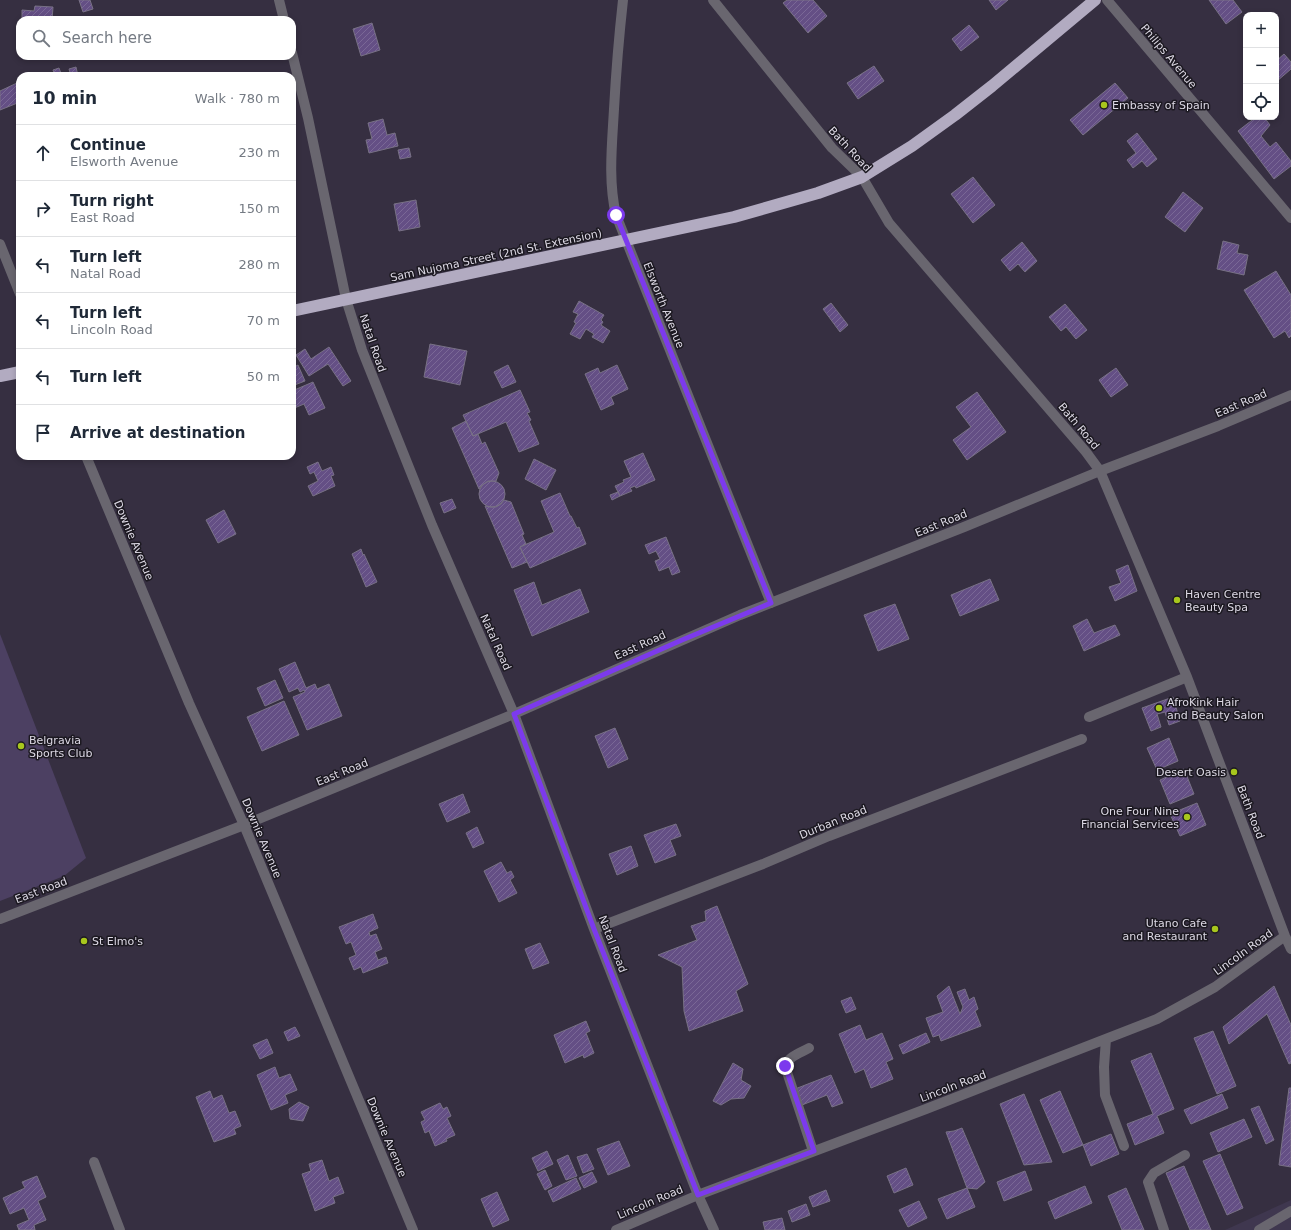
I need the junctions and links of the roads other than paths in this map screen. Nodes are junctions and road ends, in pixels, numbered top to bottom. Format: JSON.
{"nodes":[{"id":1,"x":279,"y":0,"type":"edge"},
{"id":2,"x":623,"y":0,"type":"edge"},
{"id":3,"x":713,"y":0,"type":"edge"},
{"id":4,"x":1095,"y":0,"type":"edge"},
{"id":5,"x":1107,"y":0,"type":"edge"},
{"id":6,"x":283,"y":16,"type":"edge"},
{"id":7,"x":294,"y":60,"type":"edge"},
{"id":8,"x":862,"y":177,"type":"junction"},
{"id":9,"x":1291,"y":218,"type":"edge"},
{"id":10,"x":626,"y":241,"type":"junction"},
{"id":11,"x":0,"y":244,"type":"edge"},
{"id":12,"x":16,"y":284,"type":"edge"},
{"id":13,"x":346,"y":299,"type":"junction"},
{"id":14,"x":296,"y":310,"type":"edge"},
{"id":15,"x":16,"y":373,"type":"edge"},
{"id":16,"x":0,"y":376,"type":"edge"},
{"id":17,"x":1291,"y":395,"type":"edge"},
{"id":18,"x":88,"y":460,"type":"edge"},
{"id":19,"x":1100,"y":471,"type":"junction"},
{"id":20,"x":771,"y":603,"type":"junction"},
{"id":21,"x":1187,"y":677,"type":"junction"},
{"id":22,"x":514,"y":714,"type":"junction"},
{"id":23,"x":1090,"y":717,"type":"dead end"},
{"id":24,"x":1082,"y":739,"type":"dead end"},
{"id":25,"x":244,"y":825,"type":"junction"},
{"id":26,"x":0,"y":919,"type":"edge"},
{"id":27,"x":594,"y":929,"type":"junction"},
{"id":28,"x":1285,"y":936,"type":"junction"},
{"id":29,"x":1291,"y":949,"type":"edge"},
{"id":30,"x":1106,"y":1039,"type":"junction"},
{"id":31,"x":809,"y":1048,"type":"dead end"},
{"id":32,"x":1124,"y":1146,"type":"dead end"},
{"id":33,"x":814,"y":1151,"type":"junction"},
{"id":34,"x":1185,"y":1155,"type":"dead end"},
{"id":35,"x":94,"y":1162,"type":"dead end"},
{"id":36,"x":698,"y":1195,"type":"junction"},
{"id":37,"x":1291,"y":1211,"type":"edge"},
{"id":38,"x":120,"y":1230,"type":"edge"},
{"id":39,"x":413,"y":1230,"type":"edge"},
{"id":40,"x":616,"y":1230,"type":"edge"},
{"id":41,"x":714,"y":1230,"type":"edge"},
{"id":42,"x":1164,"y":1230,"type":"edge"},
{"id":43,"x":1259,"y":1230,"type":"edge"}],
"edges":[{"from":1,"to":6,"type":"street"},
{"from":2,"to":10,"type":"street","name":"Elsworth Avenue"},
{"from":3,"to":8,"type":"street","name":"Bath Road"},
{"from":4,"to":8,"type":"highway","name":"Sam Nujoma Street (2nd St. Extension)"},
{"from":5,"to":9,"type":"street","name":"Philips Avenue"},
{"from":7,"to":13,"type":"street","name":"Natal Road"},
{"from":8,"to":10,"type":"highway","name":"Sam Nujoma Street (2nd St. Extension)"},
{"from":8,"to":19,"type":"street","name":"Bath Road"},
{"from":10,"to":13,"type":"highway","name":"Sam Nujoma Street (2nd St. Extension)"},
{"from":10,"to":20,"type":"street","name":"Elsworth Avenue"},
{"from":11,"to":12,"type":"street"},
{"from":13,"to":14,"type":"highway","name":"Sam Nujoma Street (2nd St. Extension)"},
{"from":13,"to":22,"type":"street","name":"Natal Road"},
{"from":15,"to":16,"type":"highway"},
{"from":17,"to":19,"type":"street","name":"East Road"},
{"from":18,"to":25,"type":"street","name":"Downie Avenue"},
{"from":19,"to":20,"type":"street","name":"East Road"},
{"from":19,"to":21,"type":"street","name":"Bath Road"},
{"from":20,"to":22,"type":"street","name":"East Road"},
{"from":21,"to":23,"type":"street"},
{"from":21,"to":28,"type":"street","name":"Bath Road"},
{"from":22,"to":25,"type":"street","name":"East Road"},
{"from":22,"to":27,"type":"street","name":"Natal Road"},
{"from":24,"to":27,"type":"street","name":"Durban Road"},
{"from":25,"to":26,"type":"street","name":"East Road"},
{"from":25,"to":39,"type":"street","name":"Downie Avenue"},
{"from":27,"to":36,"type":"street","name":"Natal Road"},
{"from":28,"to":29,"type":"street","name":"Bath Road"},
{"from":28,"to":30,"type":"street","name":"Lincoln Road"},
{"from":30,"to":32,"type":"street"},
{"from":30,"to":33,"type":"street","name":"Lincoln Road"},
{"from":31,"to":33,"type":"street"},
{"from":33,"to":36,"type":"street","name":"Lincoln Road"},
{"from":34,"to":42,"type":"street"},
{"from":35,"to":38,"type":"street"},
{"from":36,"to":40,"type":"street","name":"Lincoln Road"},
{"from":36,"to":41,"type":"street","name":"Natal Road"},
{"from":37,"to":43,"type":"street"}]}
